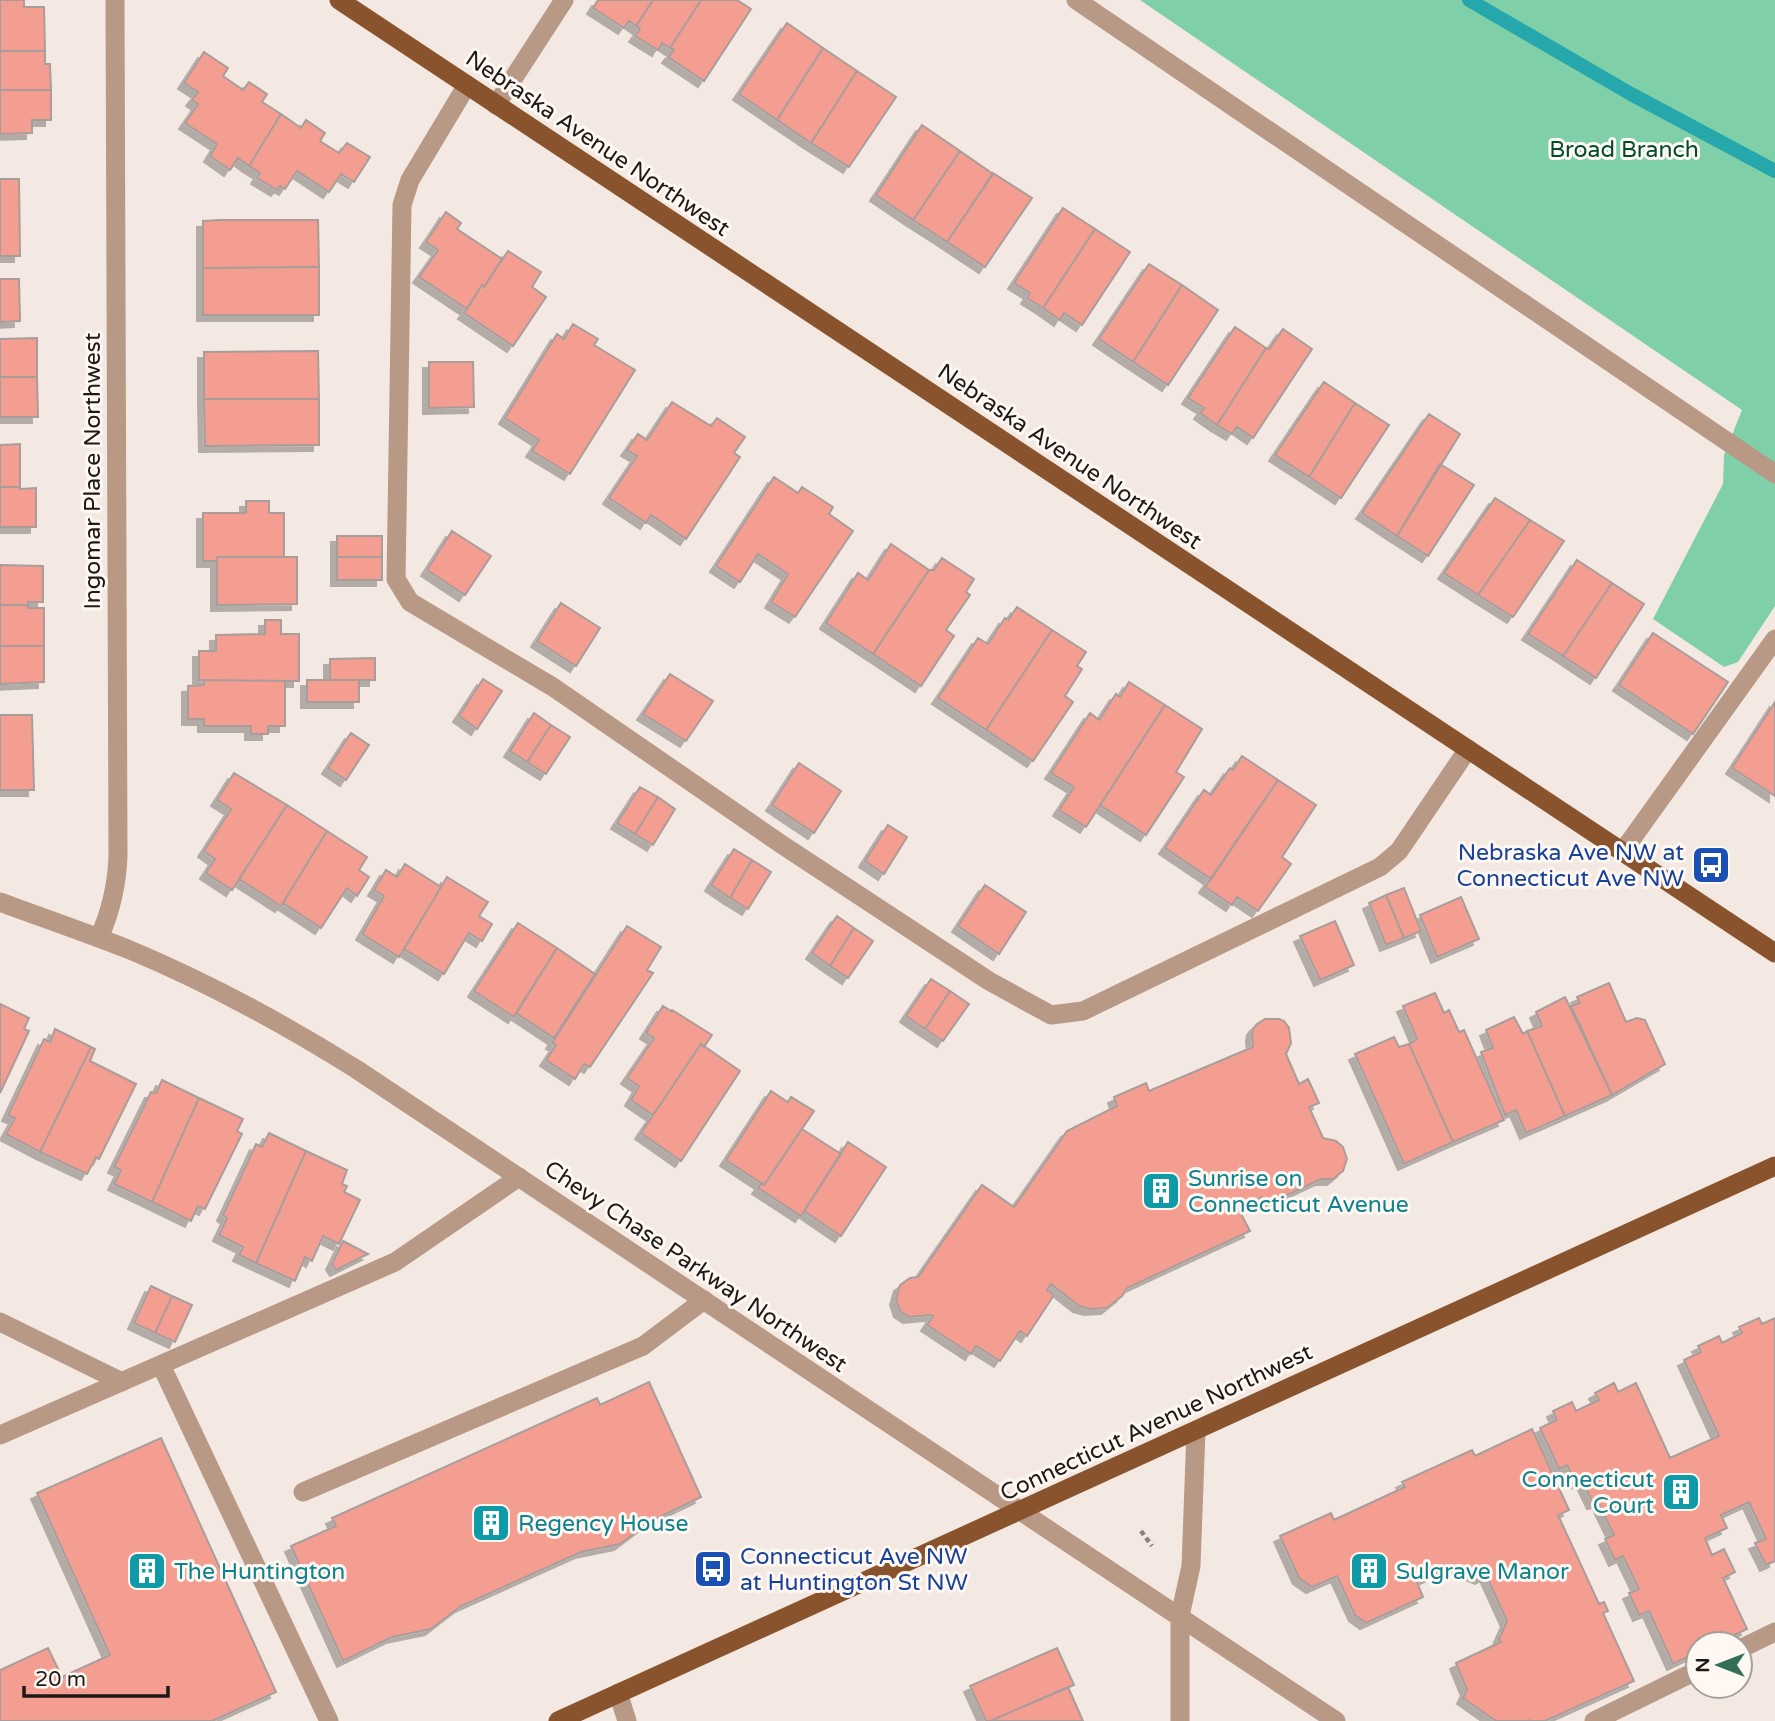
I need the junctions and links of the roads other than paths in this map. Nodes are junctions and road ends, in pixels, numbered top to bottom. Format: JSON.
{"nodes":[{"id":1,"x":114,"y":0,"type":"edge"},
{"id":2,"x":339,"y":0,"type":"edge"},
{"id":3,"x":564,"y":0,"type":"edge"},
{"id":4,"x":1076,"y":0,"type":"edge"},
{"id":5,"x":467,"y":85,"type":"junction"},
{"id":6,"x":496,"y":105,"type":"junction"},
{"id":7,"x":1775,"y":474,"type":"edge"},
{"id":8,"x":1775,"y":639,"type":"edge"},
{"id":9,"x":1468,"y":749,"type":"junction"},
{"id":10,"x":1623,"y":851,"type":"junction"},
{"id":11,"x":0,"y":902,"type":"edge"},
{"id":12,"x":99,"y":938,"type":"junction"},
{"id":13,"x":1775,"y":953,"type":"edge"},
{"id":14,"x":1775,"y":1166,"type":"edge"},
{"id":15,"x":519,"y":1177,"type":"junction"},
{"id":16,"x":704,"y":1300,"type":"junction"},
{"id":17,"x":0,"y":1322,"type":"edge"},
{"id":18,"x":160,"y":1365,"type":"junction"},
{"id":19,"x":122,"y":1382,"type":"junction"},
{"id":20,"x":1196,"y":1431,"type":"junction"},
{"id":21,"x":0,"y":1435,"type":"edge"},
{"id":22,"x":303,"y":1492,"type":"dead end"},
{"id":23,"x":1020,"y":1511,"type":"junction"},
{"id":24,"x":1180,"y":1616,"type":"junction"},
{"id":25,"x":1775,"y":1632,"type":"edge"},
{"id":26,"x":1754,"y":1642,"type":"edge"},
{"id":27,"x":1684,"y":1677,"type":"edge"},
{"id":28,"x":618,"y":1693,"type":"junction"},
{"id":29,"x":329,"y":1721,"type":"edge"},
{"id":30,"x":558,"y":1721,"type":"edge"},
{"id":31,"x":627,"y":1721,"type":"edge"},
{"id":32,"x":1180,"y":1721,"type":"edge"},
{"id":33,"x":1336,"y":1721,"type":"edge"},
{"id":34,"x":1594,"y":1721,"type":"edge"}],
"edges":[{"from":1,"to":12,"type":"street","name":"Ingomar Place Northwest"},
{"from":2,"to":5,"type":"main road","name":"Nebraska Avenue Northwest"},
{"from":3,"to":6,"type":"street"},
{"from":4,"to":7,"type":"street"},
{"from":5,"to":6,"type":"main road","name":"Nebraska Avenue Northwest"},
{"from":5,"to":9,"type":"street"},
{"from":6,"to":9,"type":"main road","name":"Nebraska Avenue Northwest"},
{"from":8,"to":10,"type":"street"},
{"from":9,"to":10,"type":"main road","name":"Nebraska Avenue Northwest"},
{"from":10,"to":13,"type":"main road","name":"Nebraska Avenue Northwest"},
{"from":11,"to":12,"type":"street","name":"Chevy Chase Parkway Northwest"},
{"from":12,"to":15,"type":"street","name":"Chevy Chase Parkway Northwest"},
{"from":14,"to":20,"type":"main road","name":"Connecticut Avenue Northwest"},
{"from":15,"to":16,"type":"street","name":"Chevy Chase Parkway Northwest"},
{"from":15,"to":18,"type":"street"},
{"from":16,"to":22,"type":"street"},
{"from":16,"to":23,"type":"street","name":"Chevy Chase Parkway Northwest"},
{"from":17,"to":19,"type":"street"},
{"from":18,"to":19,"type":"street"},
{"from":18,"to":29,"type":"street"},
{"from":19,"to":21,"type":"street"},
{"from":20,"to":23,"type":"main road","name":"Connecticut Avenue Northwest"},
{"from":20,"to":24,"type":"street"},
{"from":23,"to":24,"type":"street","name":"Chevy Chase Parkway Northwest"},
{"from":23,"to":28,"type":"main road","name":"Connecticut Avenue Northwest"},
{"from":24,"to":32,"type":"street"},
{"from":24,"to":33,"type":"street","name":"Chevy Chase Parkway Northwest"},
{"from":25,"to":26,"type":"street"},
{"from":27,"to":34,"type":"street"},
{"from":28,"to":30,"type":"main road","name":"Connecticut Avenue Northwest"},
{"from":28,"to":31,"type":"street"}]}
